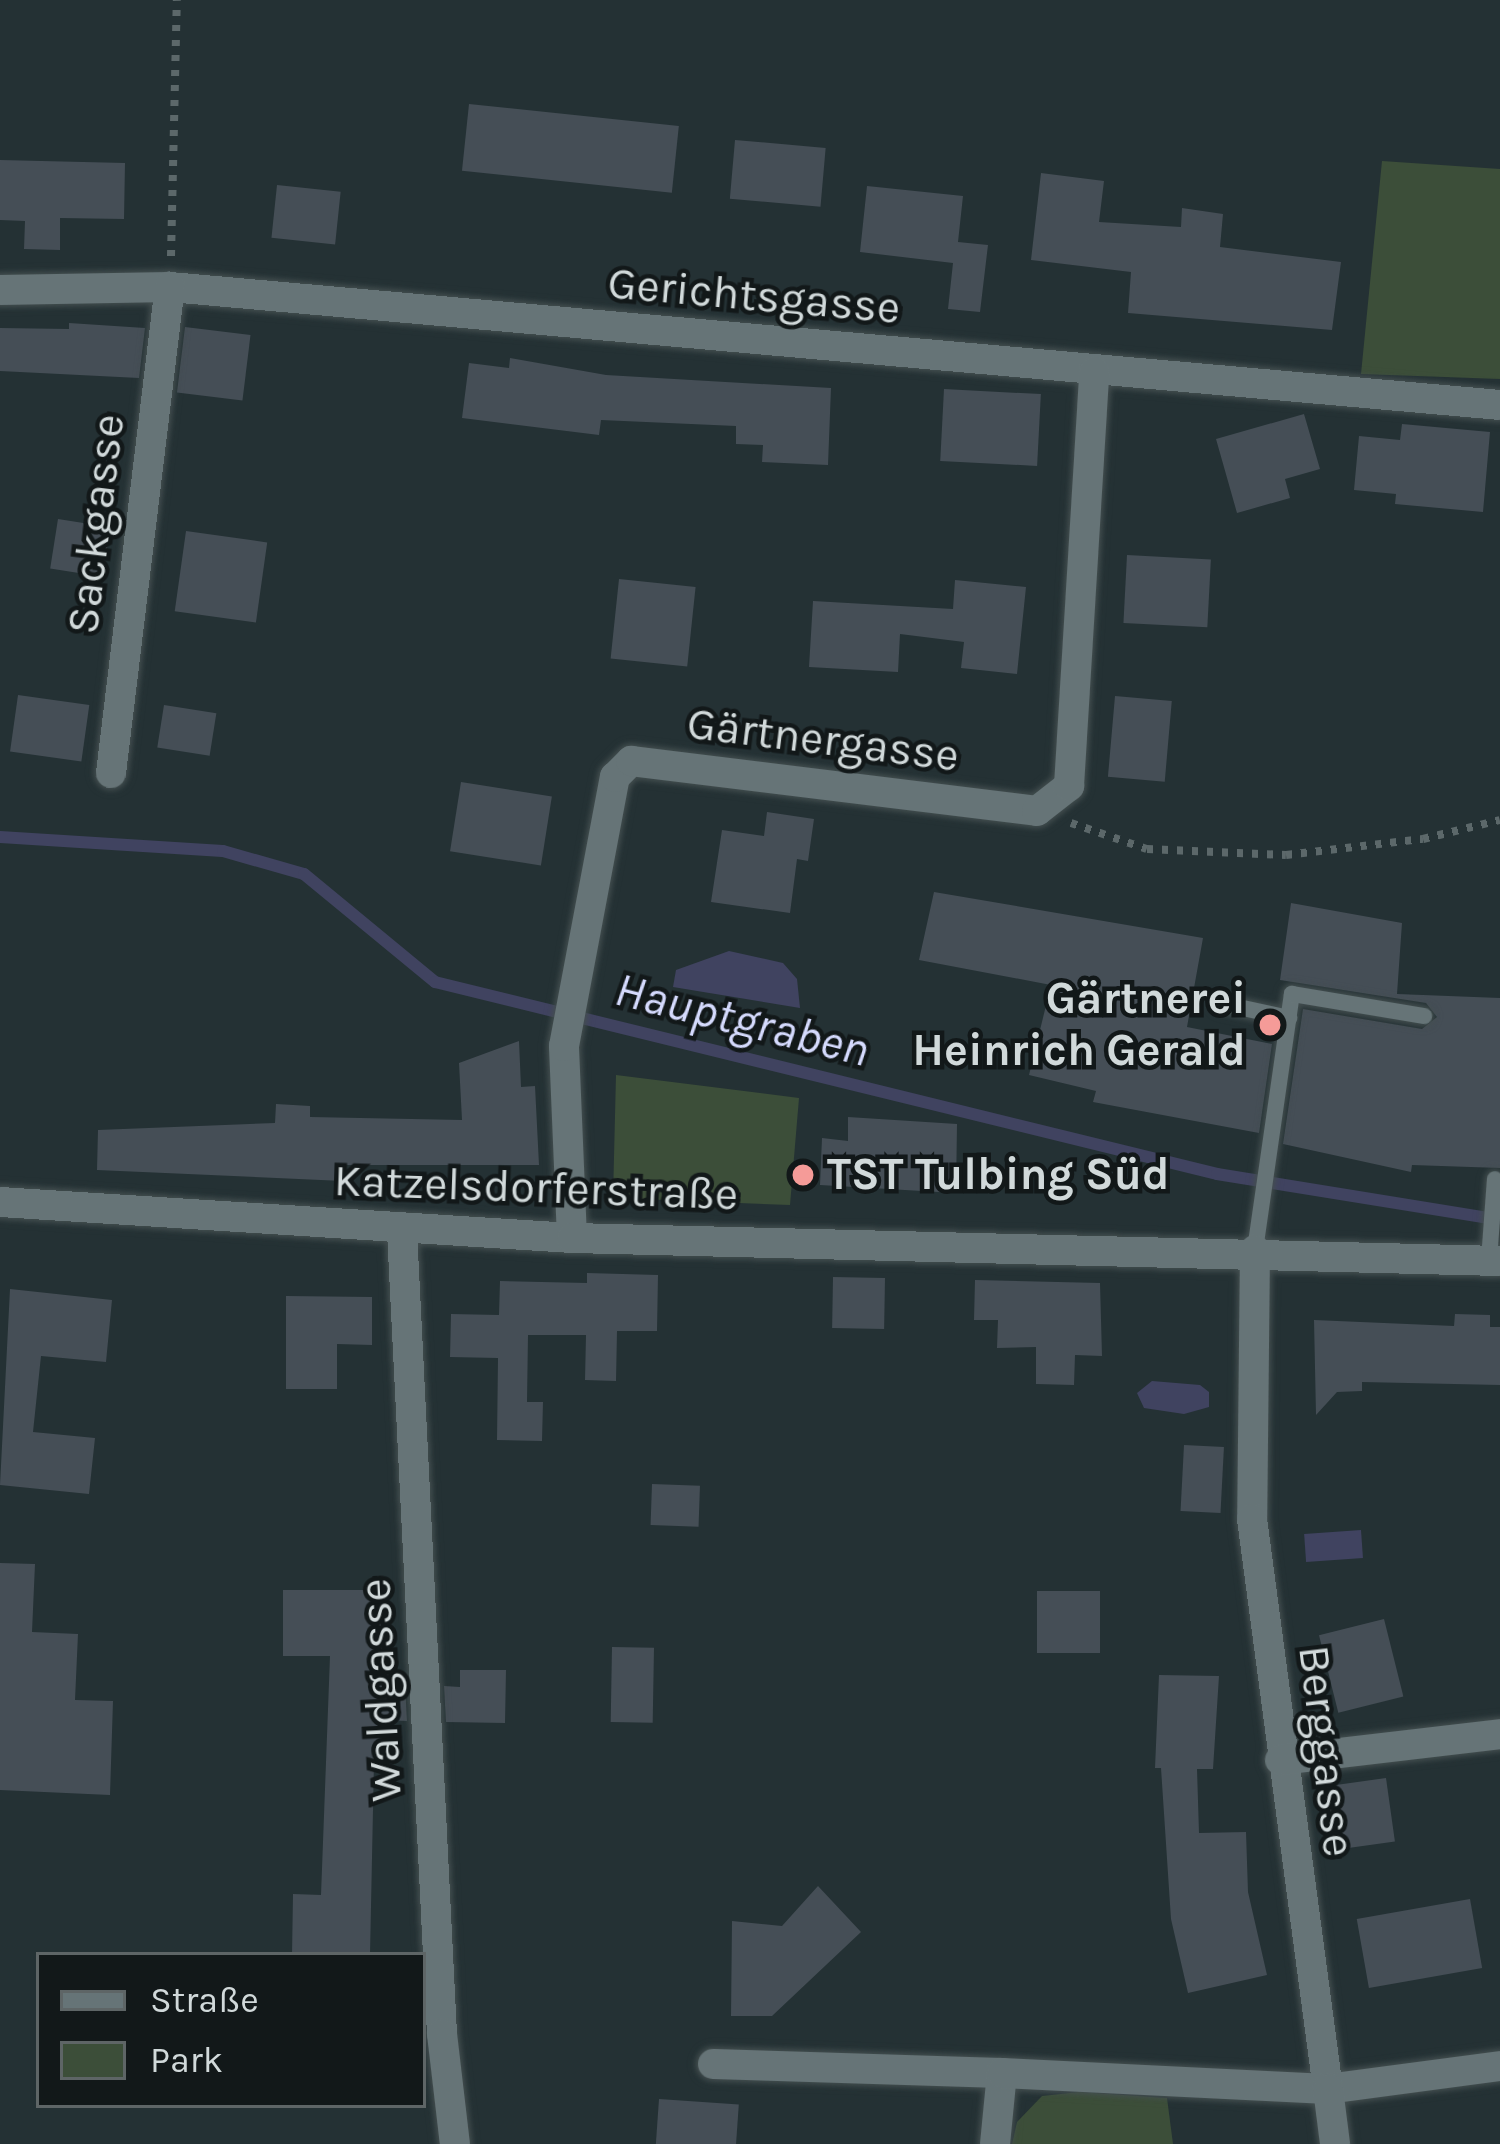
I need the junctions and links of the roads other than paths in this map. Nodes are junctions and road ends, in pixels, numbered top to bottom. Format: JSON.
{"nodes":[{"id":1,"x":170,"y":287,"type":"junction"},
{"id":2,"x":0,"y":290,"type":"edge"},
{"id":3,"x":1094,"y":372,"type":"junction"},
{"id":4,"x":1500,"y":405,"type":"edge"},
{"id":5,"x":111,"y":772,"type":"dead end"},
{"id":6,"x":1220,"y":1003,"type":"dead end"},
{"id":7,"x":1424,"y":1016,"type":"dead end"},
{"id":8,"x":1288,"y":1018,"type":"junction"},
{"id":9,"x":1496,"y":1178,"type":"dead end"},
{"id":10,"x":0,"y":1202,"type":"edge"},
{"id":11,"x":402,"y":1231,"type":"junction"},
{"id":12,"x":572,"y":1238,"type":"junction"},
{"id":13,"x":1255,"y":1250,"type":"junction"},
{"id":14,"x":1493,"y":1252,"type":"edge"},
{"id":15,"x":1500,"y":1734,"type":"edge"},
{"id":16,"x":1280,"y":1760,"type":"junction"},
{"id":17,"x":713,"y":2064,"type":"dead end"},
{"id":18,"x":1500,"y":2066,"type":"edge"},
{"id":19,"x":1002,"y":2073,"type":"junction"},
{"id":20,"x":1328,"y":2089,"type":"junction"},
{"id":21,"x":454,"y":2144,"type":"edge"},
{"id":22,"x":995,"y":2144,"type":"edge"},
{"id":23,"x":1335,"y":2144,"type":"edge"}],
"edges":[{"from":1,"to":2,"type":"street","name":"Gerichtsgasse"},
{"from":1,"to":3,"type":"street","name":"Gerichtsgasse"},
{"from":1,"to":5,"type":"street","name":"Sackgasse"},
{"from":3,"to":4,"type":"street","name":"Gerichtsgasse"},
{"from":3,"to":12,"type":"street","name":"Gärtnergasse"},
{"from":6,"to":8,"type":"lane"},
{"from":7,"to":8,"type":"lane"},
{"from":8,"to":13,"type":"lane"},
{"from":9,"to":14,"type":"lane"},
{"from":10,"to":11,"type":"street","name":"Katzelsdorferstraße"},
{"from":11,"to":12,"type":"street","name":"Katzelsdorferstraße"},
{"from":11,"to":21,"type":"street","name":"Waldgasse"},
{"from":12,"to":13,"type":"street","name":"Katzelsdorferstraße"},
{"from":13,"to":14,"type":"street","name":"Katzelsdorferstraße"},
{"from":13,"to":16,"type":"street","name":"Berggasse"},
{"from":15,"to":16,"type":"street"},
{"from":16,"to":20,"type":"street","name":"Berggasse"},
{"from":17,"to":19,"type":"street"},
{"from":18,"to":20,"type":"street"},
{"from":19,"to":20,"type":"street"},
{"from":19,"to":22,"type":"street"},
{"from":20,"to":23,"type":"street","name":"Berggasse"}]}
